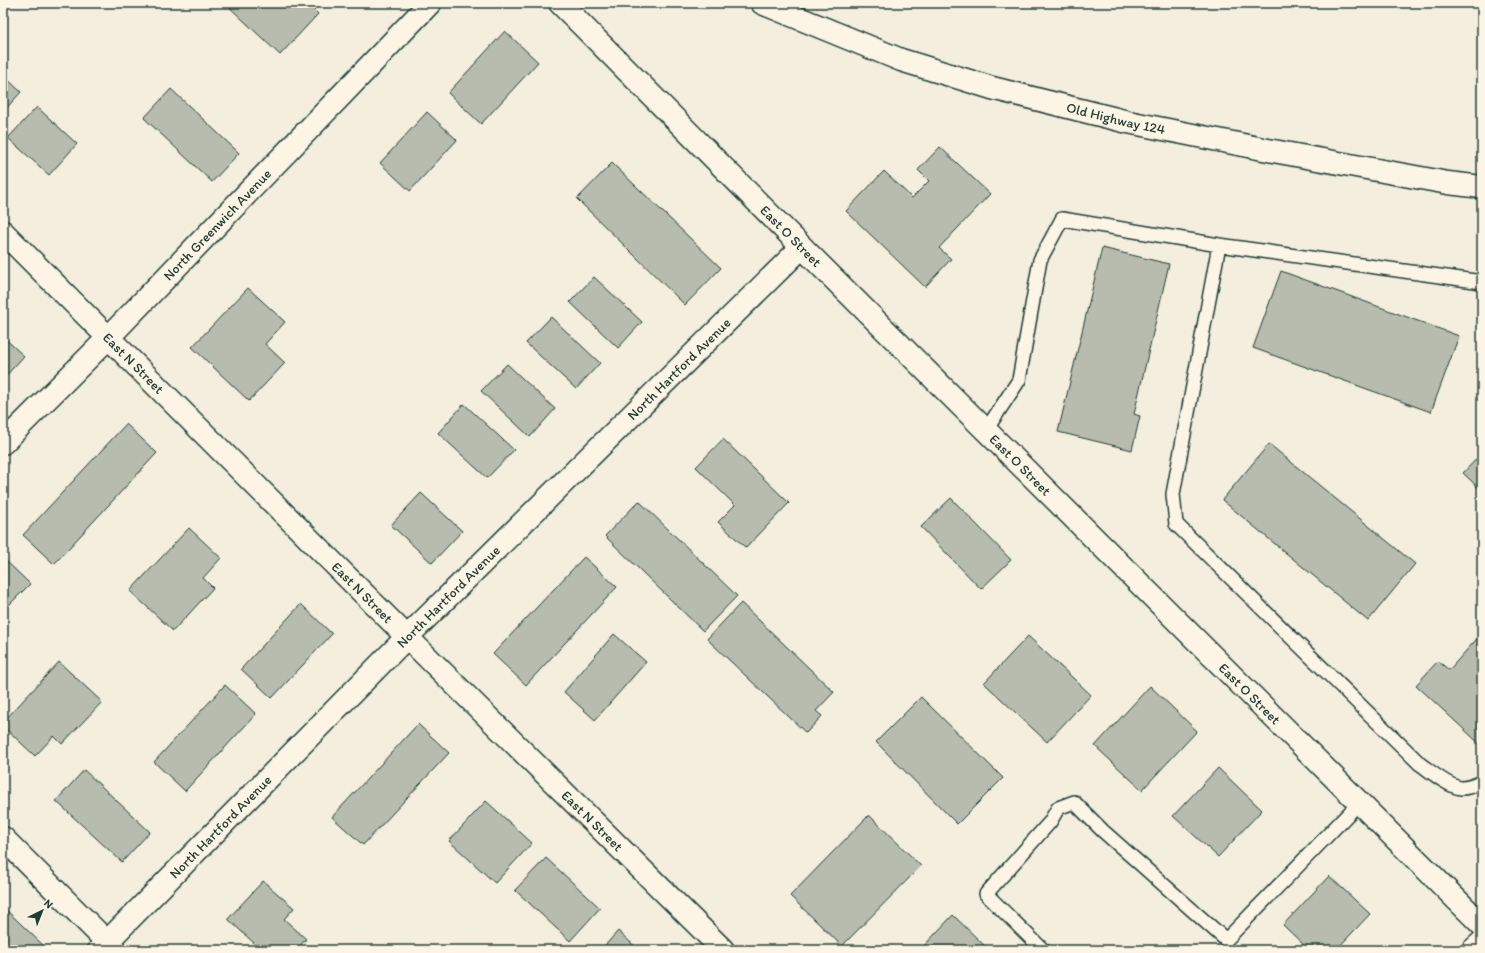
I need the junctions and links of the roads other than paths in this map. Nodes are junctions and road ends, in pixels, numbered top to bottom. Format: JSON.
{"nodes":[{"id":1,"x":430,"y":3,"type":"edge"},
{"id":2,"x":560,"y":3,"type":"edge"},
{"id":3,"x":762,"y":3,"type":"edge"},
{"id":4,"x":1482,"y":187,"type":"edge"},
{"id":5,"x":3,"y":232,"type":"edge"},
{"id":6,"x":1219,"y":245,"type":"junction"},
{"id":7,"x":802,"y":247,"type":"junction"},
{"id":8,"x":1482,"y":282,"type":"edge"},
{"id":9,"x":109,"y":338,"type":"junction"},
{"id":10,"x":986,"y":430,"type":"junction"},
{"id":11,"x":3,"y":443,"type":"edge"},
{"id":12,"x":407,"y":637,"type":"junction"},
{"id":13,"x":1482,"y":782,"type":"edge"},
{"id":14,"x":1359,"y":803,"type":"junction"},
{"id":15,"x":3,"y":838,"type":"edge"},
{"id":16,"x":1482,"y":925,"type":"edge"},
{"id":17,"x":1482,"y":942,"type":"edge"},
{"id":18,"x":107,"y":947,"type":"edge"},
{"id":19,"x":723,"y":950,"type":"edge"},
{"id":20,"x":1042,"y":950,"type":"edge"},
{"id":21,"x":1473,"y":950,"type":"edge"}],
"edges":[{"from":1,"to":9,"type":"street","name":"North Greenwich Avenue"},
{"from":2,"to":7,"type":"street","name":"East O Street"},
{"from":3,"to":4,"type":"street","name":"Old Highway 124"},
{"from":5,"to":9,"type":"street","name":"East N Street"},
{"from":6,"to":8,"type":"lane"},
{"from":6,"to":10,"type":"lane"},
{"from":6,"to":13,"type":"lane"},
{"from":7,"to":10,"type":"street","name":"East O Street"},
{"from":7,"to":12,"type":"street","name":"North Hartford Avenue"},
{"from":9,"to":11,"type":"street","name":"North Greenwich Avenue"},
{"from":9,"to":12,"type":"street","name":"East N Street"},
{"from":10,"to":14,"type":"street","name":"East O Street"},
{"from":12,"to":18,"type":"street","name":"North Hartford Avenue"},
{"from":12,"to":19,"type":"street","name":"East N Street"},
{"from":14,"to":16,"type":"street","name":"East O Street"},
{"from":14,"to":20,"type":"lane"},
{"from":15,"to":18,"type":"street"},
{"from":17,"to":21,"type":"street"}]}
